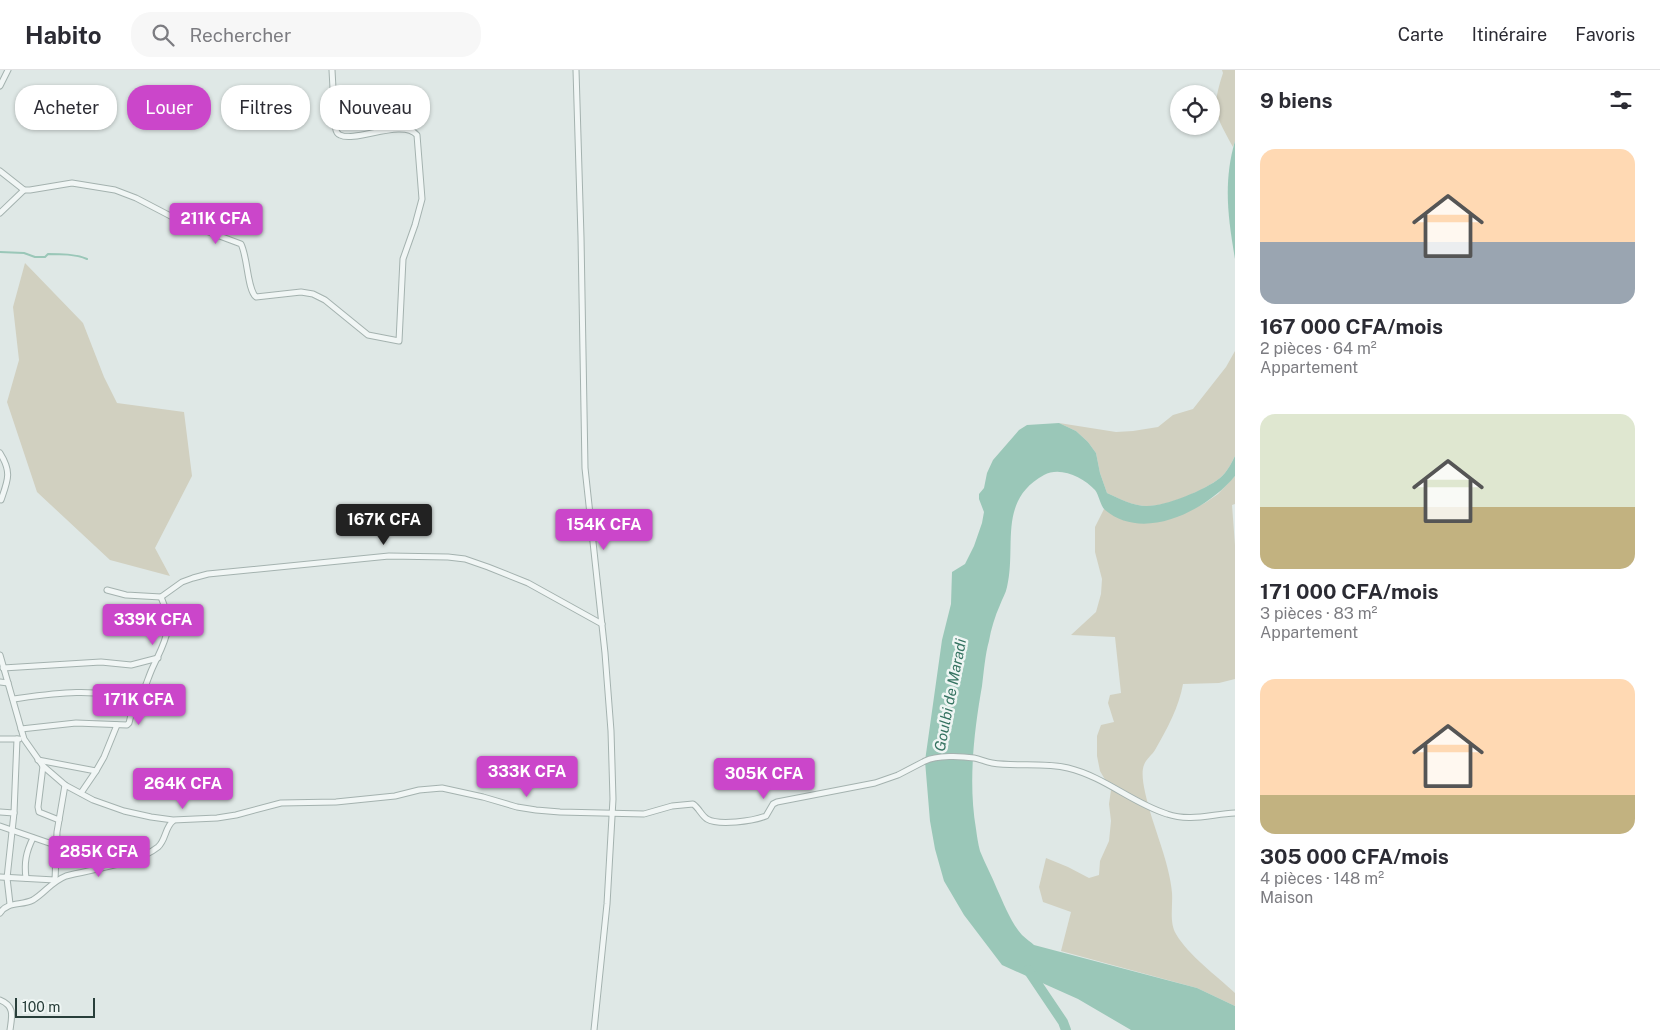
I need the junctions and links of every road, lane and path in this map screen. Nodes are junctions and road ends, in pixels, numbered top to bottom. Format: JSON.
{"nodes":[{"id":1,"x":8,"y":70,"type":"edge"},
{"id":2,"x":332,"y":70,"type":"edge"},
{"id":3,"x":576,"y":70,"type":"edge"},
{"id":4,"x":0,"y":86,"type":"edge"},
{"id":5,"x":0,"y":171,"type":"edge"},
{"id":6,"x":24,"y":190,"type":"junction"},
{"id":7,"x":0,"y":213,"type":"edge"},
{"id":8,"x":0,"y":453,"type":"edge"},
{"id":9,"x":0,"y":499,"type":"edge"},
{"id":10,"x":107,"y":590,"type":"dead end"},
{"id":11,"x":161,"y":597,"type":"junction"},
{"id":12,"x":602,"y":624,"type":"junction"},
{"id":13,"x":0,"y":655,"type":"edge"},
{"id":14,"x":158,"y":658,"type":"junction"},
{"id":15,"x":3,"y":668,"type":"junction"},
{"id":16,"x":0,"y":682,"type":"edge"},
{"id":17,"x":8,"y":684,"type":"junction"},
{"id":18,"x":13,"y":699,"type":"junction"},
{"id":19,"x":135,"y":699,"type":"junction"},
{"id":20,"x":117,"y":725,"type":"junction"},
{"id":21,"x":21,"y":729,"type":"junction"},
{"id":22,"x":0,"y":739,"type":"edge"},
{"id":23,"x":18,"y":739,"type":"junction"},
{"id":24,"x":24,"y":739,"type":"junction"},
{"id":25,"x":38,"y":760,"type":"junction"},
{"id":26,"x":43,"y":766,"type":"junction"},
{"id":27,"x":96,"y":771,"type":"junction"},
{"id":28,"x":65,"y":785,"type":"junction"},
{"id":29,"x":81,"y":793,"type":"junction"},
{"id":30,"x":0,"y":812,"type":"edge"},
{"id":31,"x":14,"y":813,"type":"junction"},
{"id":32,"x":613,"y":813,"type":"junction"},
{"id":33,"x":1235,"y":814,"type":"edge"},
{"id":34,"x":59,"y":820,"type":"junction"},
{"id":35,"x":174,"y":820,"type":"junction"},
{"id":36,"x":0,"y":826,"type":"edge"},
{"id":37,"x":12,"y":829,"type":"junction"},
{"id":38,"x":33,"y":838,"type":"junction"},
{"id":39,"x":56,"y":845,"type":"junction"},
{"id":40,"x":0,"y":877,"type":"edge"},
{"id":41,"x":7,"y":878,"type":"junction"},
{"id":42,"x":26,"y":878,"type":"junction"},
{"id":43,"x":55,"y":880,"type":"junction"},
{"id":44,"x":10,"y":904,"type":"junction"},
{"id":45,"x":0,"y":913,"type":"edge"},
{"id":46,"x":0,"y":1000,"type":"edge"},
{"id":47,"x":10,"y":1030,"type":"edge"},
{"id":48,"x":594,"y":1030,"type":"edge"}],
"edges":[{"from":1,"to":4,"type":"street"},
{"from":2,"to":6,"type":"street"},
{"from":3,"to":12,"type":"street"},
{"from":5,"to":6,"type":"street"},
{"from":6,"to":7,"type":"street"},
{"from":8,"to":9,"type":"street"},
{"from":10,"to":11,"type":"street"},
{"from":11,"to":12,"type":"street"},
{"from":11,"to":14,"type":"street"},
{"from":12,"to":32,"type":"street"},
{"from":13,"to":15,"type":"street"},
{"from":14,"to":15,"type":"street"},
{"from":14,"to":19,"type":"street"},
{"from":15,"to":17,"type":"street"},
{"from":16,"to":17,"type":"street"},
{"from":17,"to":18,"type":"street"},
{"from":18,"to":19,"type":"street"},
{"from":18,"to":21,"type":"street"},
{"from":19,"to":20,"type":"street"},
{"from":20,"to":21,"type":"street"},
{"from":20,"to":27,"type":"street"},
{"from":21,"to":24,"type":"street"},
{"from":22,"to":23,"type":"street"},
{"from":23,"to":24,"type":"street"},
{"from":23,"to":31,"type":"street"},
{"from":24,"to":25,"type":"street"},
{"from":25,"to":26,"type":"street"},
{"from":25,"to":27,"type":"street"},
{"from":26,"to":28,"type":"street"},
{"from":26,"to":34,"type":"street"},
{"from":27,"to":29,"type":"street"},
{"from":28,"to":29,"type":"street"},
{"from":28,"to":34,"type":"street"},
{"from":29,"to":35,"type":"street"},
{"from":30,"to":31,"type":"street"},
{"from":31,"to":37,"type":"street"},
{"from":32,"to":33,"type":"street"},
{"from":32,"to":35,"type":"street"},
{"from":32,"to":48,"type":"street"},
{"from":34,"to":39,"type":"street"},
{"from":35,"to":43,"type":"street"},
{"from":36,"to":37,"type":"street"},
{"from":37,"to":38,"type":"street"},
{"from":37,"to":41,"type":"street"},
{"from":38,"to":39,"type":"street"},
{"from":38,"to":42,"type":"street"},
{"from":39,"to":43,"type":"street"},
{"from":40,"to":41,"type":"street"},
{"from":41,"to":42,"type":"street"},
{"from":41,"to":44,"type":"street"},
{"from":42,"to":43,"type":"street"},
{"from":43,"to":44,"type":"street"},
{"from":44,"to":45,"type":"street"},
{"from":46,"to":47,"type":"street"}]}
